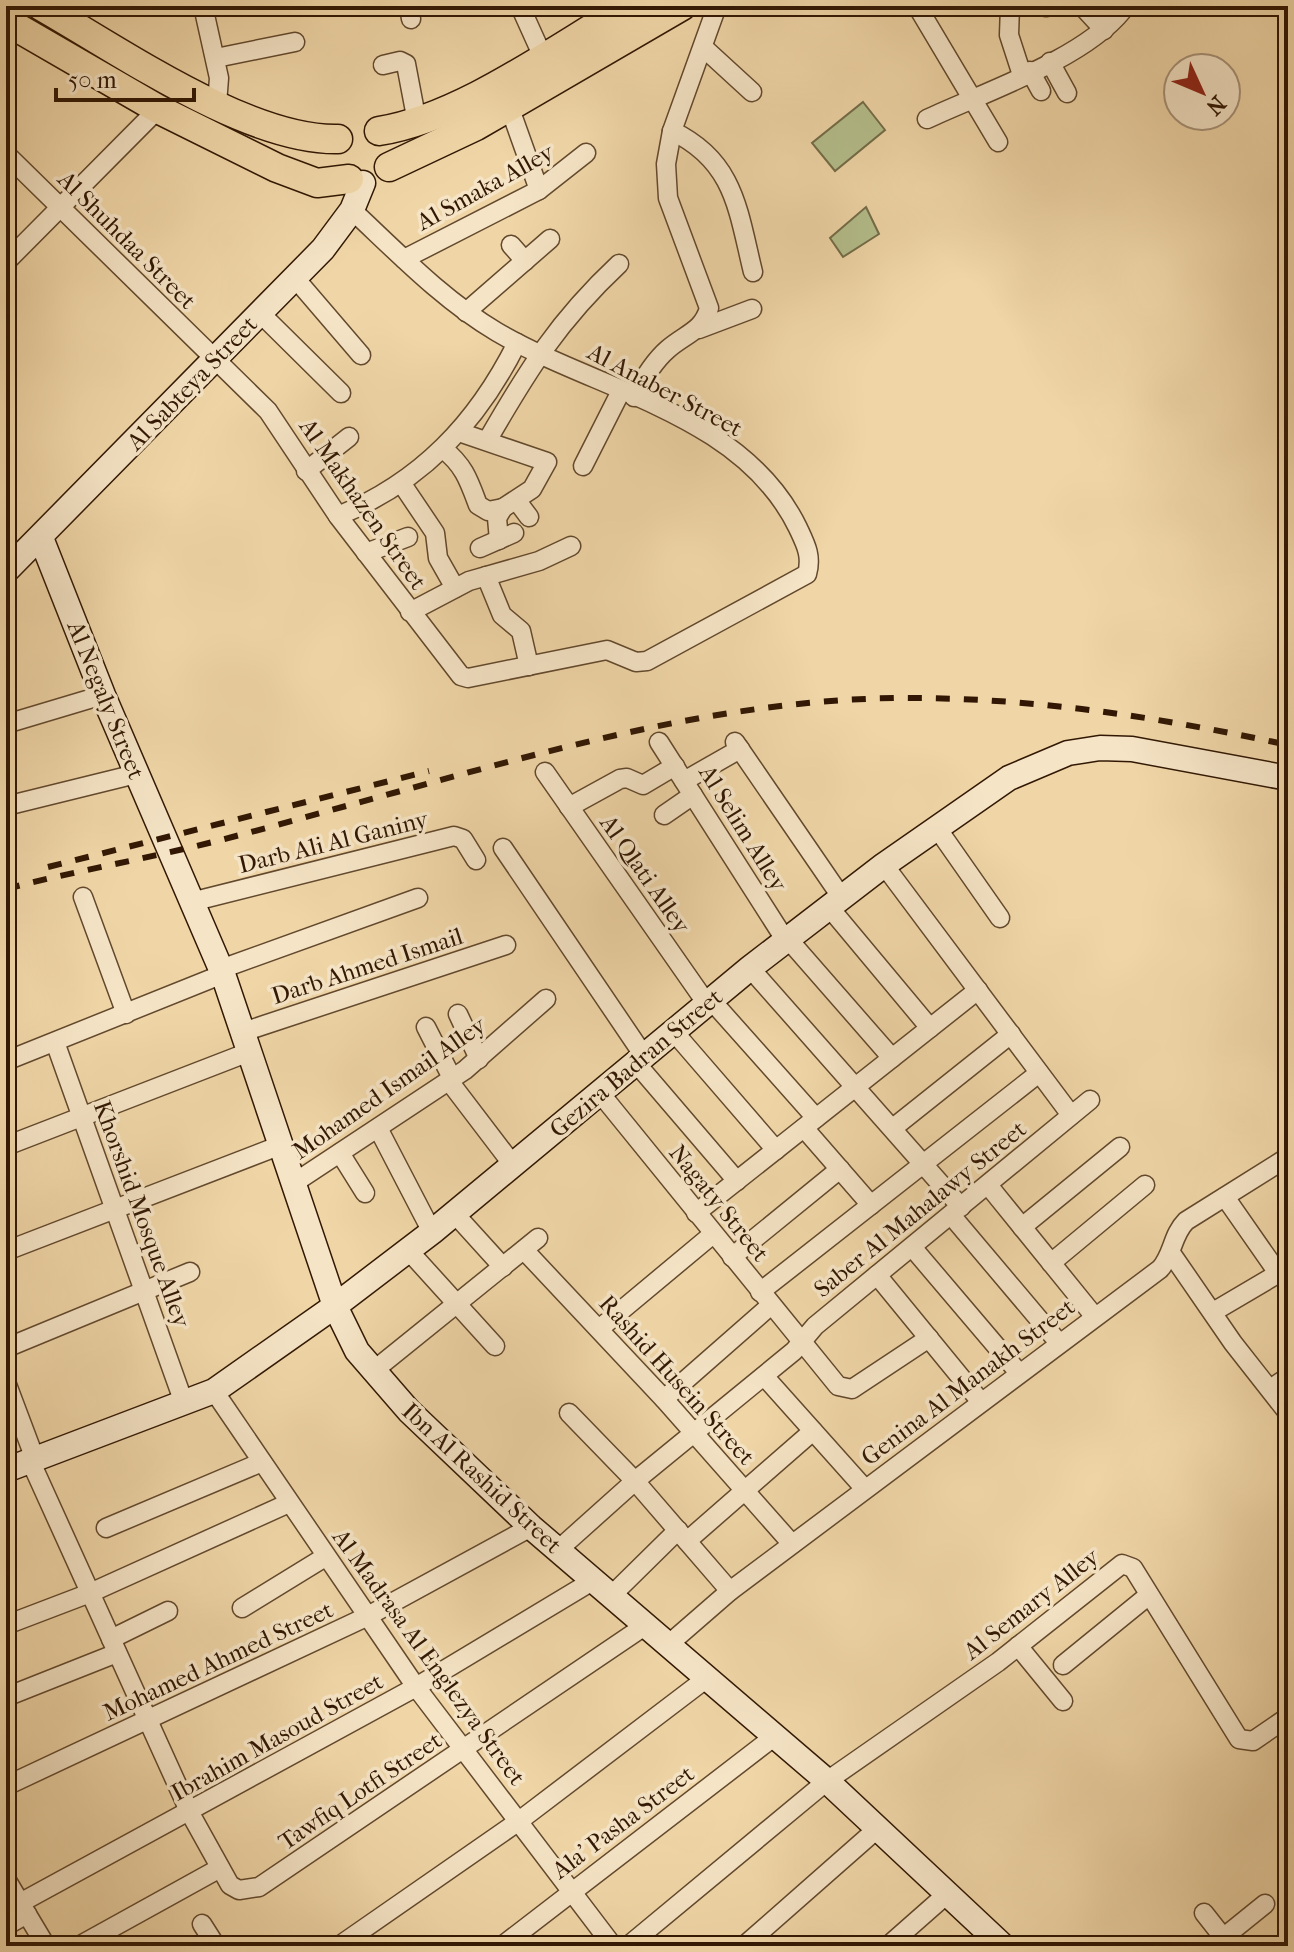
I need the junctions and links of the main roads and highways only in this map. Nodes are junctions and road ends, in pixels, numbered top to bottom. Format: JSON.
{"nodes":[{"id":1,"x":41,"y":6,"type":"edge"},
{"id":2,"x":629,"y":6,"type":"edge"},
{"id":3,"x":682,"y":6,"type":"edge"},
{"id":4,"x":595,"y":15,"type":"edge"},
{"id":5,"x":6,"y":21,"type":"edge"},
{"id":6,"x":379,"y":131,"type":"junction"},
{"id":7,"x":338,"y":139,"type":"junction"},
{"id":8,"x":389,"y":167,"type":"junction"},
{"id":9,"x":356,"y":181,"type":"junction"}],
"edges":[{"from":1,"to":7,"type":"main road"},
{"from":2,"to":4,"type":"main road"},
{"from":3,"to":8,"type":"main road"},
{"from":4,"to":6,"type":"main road"},
{"from":5,"to":9,"type":"main road"},
{"from":6,"to":7,"type":"main road"},
{"from":6,"to":8,"type":"main road"},
{"from":7,"to":9,"type":"main road"},
{"from":8,"to":9,"type":"main road"}]}
